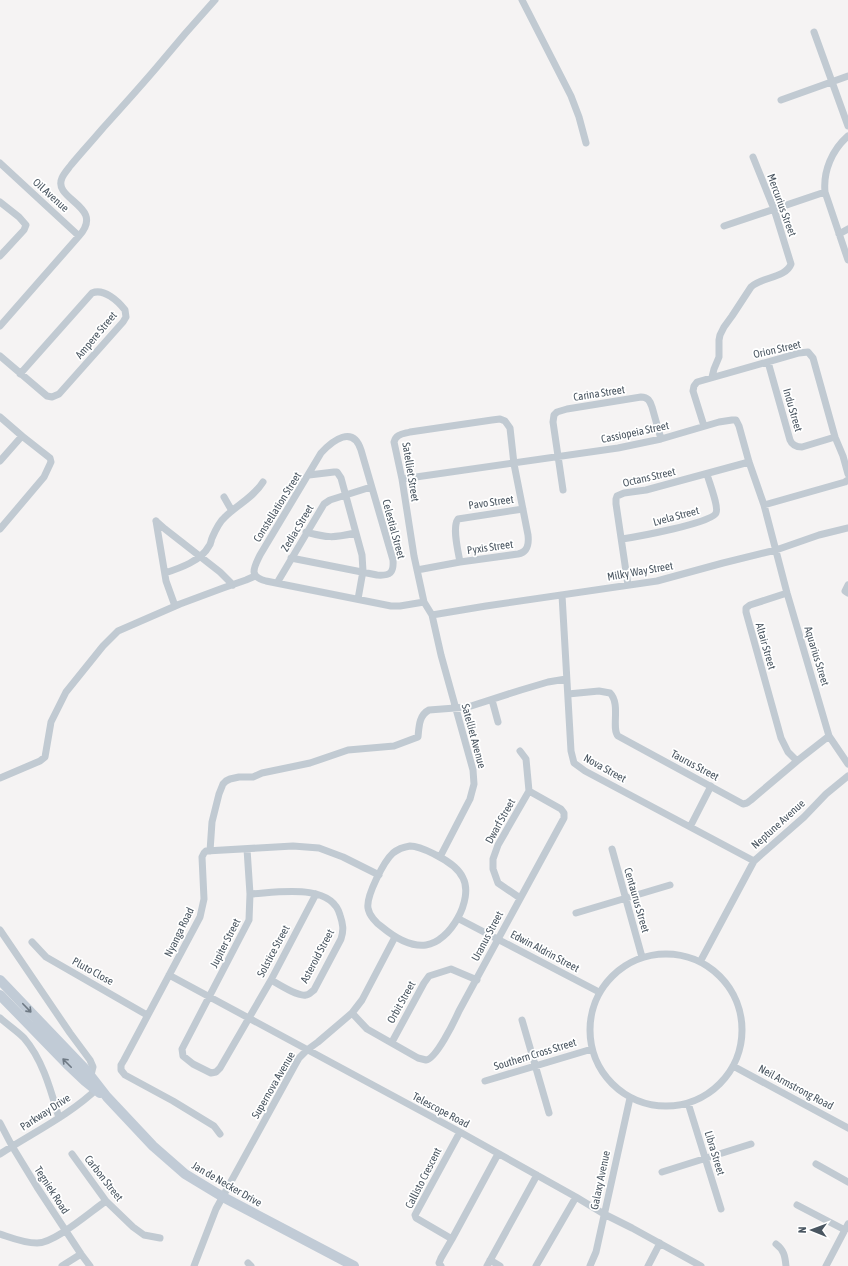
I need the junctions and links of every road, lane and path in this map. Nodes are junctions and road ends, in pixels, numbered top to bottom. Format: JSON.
{"nodes":[{"id":1,"x":216,"y":0,"type":"edge"},
{"id":2,"x":522,"y":0,"type":"edge"},
{"id":3,"x":814,"y":32,"type":"dead end"},
{"id":4,"x":848,"y":76,"type":"edge"},
{"id":5,"x":832,"y":82,"type":"junction"},
{"id":6,"x":781,"y":100,"type":"dead end"},
{"id":7,"x":848,"y":126,"type":"edge"},
{"id":8,"x":848,"y":136,"type":"edge"},
{"id":9,"x":586,"y":142,"type":"dead end"},
{"id":10,"x":753,"y":157,"type":"dead end"},
{"id":11,"x":0,"y":163,"type":"edge"},
{"id":12,"x":825,"y":192,"type":"junction"},
{"id":13,"x":0,"y":202,"type":"edge"},
{"id":14,"x":774,"y":209,"type":"junction"},
{"id":15,"x":724,"y":226,"type":"dead end"},
{"id":16,"x":848,"y":229,"type":"edge"},
{"id":17,"x":839,"y":234,"type":"junction"},
{"id":18,"x":80,"y":236,"type":"junction"},
{"id":19,"x":0,"y":256,"type":"edge"},
{"id":20,"x":848,"y":260,"type":"edge"},
{"id":21,"x":0,"y":326,"type":"edge"},
{"id":22,"x":0,"y":356,"type":"edge"},
{"id":23,"x":768,"y":362,"type":"junction"},
{"id":24,"x":20,"y":374,"type":"junction"},
{"id":25,"x":712,"y":377,"type":"junction"},
{"id":26,"x":0,"y":417,"type":"edge"},
{"id":27,"x":704,"y":426,"type":"junction"},
{"id":28,"x":22,"y":436,"type":"junction"},
{"id":29,"x":835,"y":437,"type":"junction"},
{"id":30,"x":661,"y":439,"type":"junction"},
{"id":31,"x":558,"y":456,"type":"junction"},
{"id":32,"x":0,"y":461,"type":"edge"},
{"id":33,"x":749,"y":462,"type":"junction"},
{"id":34,"x":514,"y":464,"type":"junction"},
{"id":35,"x":706,"y":474,"type":"junction"},
{"id":36,"x":848,"y":474,"type":"edge"},
{"id":37,"x":309,"y":475,"type":"junction"},
{"id":38,"x":402,"y":479,"type":"junction"},
{"id":39,"x":848,"y":480,"type":"edge"},
{"id":40,"x":263,"y":482,"type":"dead end"},
{"id":41,"x":371,"y":487,"type":"junction"},
{"id":42,"x":563,"y":490,"type":"dead end"},
{"id":43,"x":346,"y":495,"type":"junction"},
{"id":44,"x":224,"y":497,"type":"dead end"},
{"id":45,"x":764,"y":505,"type":"junction"},
{"id":46,"x":523,"y":509,"type":"junction"},
{"id":47,"x":232,"y":511,"type":"junction"},
{"id":48,"x":848,"y":528,"type":"edge"},
{"id":49,"x":0,"y":529,"type":"edge"},
{"id":50,"x":306,"y":532,"type":"junction"},
{"id":51,"x":355,"y":533,"type":"junction"},
{"id":52,"x":622,"y":539,"type":"junction"},
{"id":53,"x":776,"y":550,"type":"junction"},
{"id":54,"x":200,"y":556,"type":"junction"},
{"id":55,"x":292,"y":558,"type":"junction"},
{"id":56,"x":460,"y":562,"type":"junction"},
{"id":57,"x":417,"y":570,"type":"junction"},
{"id":58,"x":363,"y":572,"type":"junction"},
{"id":59,"x":165,"y":573,"type":"junction"},
{"id":60,"x":255,"y":576,"type":"junction"},
{"id":61,"x":277,"y":583,"type":"junction"},
{"id":62,"x":233,"y":585,"type":"junction"},
{"id":63,"x":628,"y":585,"type":"junction"},
{"id":64,"x":787,"y":593,"type":"junction"},
{"id":65,"x":562,"y":595,"type":"junction"},
{"id":66,"x":358,"y":599,"type":"junction"},
{"id":67,"x":424,"y":602,"type":"junction"},
{"id":68,"x":175,"y":606,"type":"junction"},
{"id":69,"x":432,"y":615,"type":"junction"},
{"id":70,"x":566,"y":679,"type":"junction"},
{"id":71,"x":568,"y":694,"type":"junction"},
{"id":72,"x":492,"y":700,"type":"junction"},
{"id":73,"x":455,"y":707,"type":"junction"},
{"id":74,"x":498,"y":722,"type":"dead end"},
{"id":75,"x":829,"y":736,"type":"junction"},
{"id":76,"x":520,"y":751,"type":"dead end"},
{"id":77,"x":797,"y":761,"type":"junction"},
{"id":78,"x":848,"y":764,"type":"edge"},
{"id":79,"x":848,"y":776,"type":"edge"},
{"id":80,"x":0,"y":778,"type":"edge"},
{"id":81,"x":711,"y":786,"type":"junction"},
{"id":82,"x":530,"y":791,"type":"junction"},
{"id":83,"x":690,"y":827,"type":"junction"},
{"id":84,"x":246,"y":849,"type":"junction"},
{"id":85,"x":612,"y":849,"type":"dead end"},
{"id":86,"x":210,"y":851,"type":"junction"},
{"id":87,"x":440,"y":857,"type":"junction"},
{"id":88,"x":754,"y":860,"type":"junction"},
{"id":89,"x":379,"y":875,"type":"junction"},
{"id":90,"x":670,"y":885,"type":"dead end"},
{"id":91,"x":250,"y":894,"type":"junction"},
{"id":92,"x":316,"y":894,"type":"junction"},
{"id":93,"x":520,"y":898,"type":"junction"},
{"id":94,"x":625,"y":899,"type":"junction"},
{"id":95,"x":576,"y":913,"type":"dead end"},
{"id":96,"x":459,"y":918,"type":"junction"},
{"id":97,"x":0,"y":930,"type":"edge"},
{"id":98,"x":395,"y":937,"type":"junction"},
{"id":99,"x":499,"y":939,"type":"junction"},
{"id":100,"x":32,"y":942,"type":"dead end"},
{"id":101,"x":642,"y":957,"type":"junction"},
{"id":102,"x":700,"y":962,"type":"junction"},
{"id":103,"x":169,"y":975,"type":"junction"},
{"id":104,"x":0,"y":980,"type":"edge"},
{"id":105,"x":270,"y":980,"type":"junction"},
{"id":106,"x":477,"y":980,"type":"junction"},
{"id":107,"x":599,"y":992,"type":"junction"},
{"id":108,"x":0,"y":995,"type":"edge"},
{"id":109,"x":210,"y":997,"type":"junction"},
{"id":110,"x":352,"y":1013,"type":"junction"},
{"id":111,"x":147,"y":1014,"type":"junction"},
{"id":112,"x":0,"y":1018,"type":"edge"},
{"id":113,"x":249,"y":1018,"type":"junction"},
{"id":114,"x":522,"y":1020,"type":"dead end"},
{"id":115,"x":392,"y":1042,"type":"junction"},
{"id":116,"x":592,"y":1049,"type":"junction"},
{"id":117,"x":307,"y":1050,"type":"junction"},
{"id":118,"x":535,"y":1066,"type":"junction"},
{"id":119,"x":733,"y":1066,"type":"junction"},
{"id":120,"x":91,"y":1075,"type":"junction"},
{"id":121,"x":485,"y":1081,"type":"dead end"},
{"id":122,"x":97,"y":1088,"type":"junction"},
{"id":123,"x":630,"y":1098,"type":"junction"},
{"id":124,"x":688,"y":1103,"type":"junction"},
{"id":125,"x":549,"y":1113,"type":"dead end"},
{"id":126,"x":59,"y":1118,"type":"junction"},
{"id":127,"x":0,"y":1123,"type":"edge"},
{"id":128,"x":848,"y":1128,"type":"edge"},
{"id":129,"x":460,"y":1132,"type":"junction"},
{"id":130,"x":220,"y":1134,"type":"dead end"},
{"id":131,"x":751,"y":1144,"type":"dead end"},
{"id":132,"x":12,"y":1146,"type":"junction"},
{"id":133,"x":0,"y":1154,"type":"edge"},
{"id":134,"x":72,"y":1154,"type":"dead end"},
{"id":135,"x":498,"y":1154,"type":"junction"},
{"id":136,"x":705,"y":1159,"type":"junction"},
{"id":137,"x":816,"y":1164,"type":"dead end"},
{"id":138,"x":662,"y":1172,"type":"dead end"},
{"id":139,"x":537,"y":1175,"type":"junction"},
{"id":140,"x":848,"y":1182,"type":"edge"},
{"id":141,"x":223,"y":1197,"type":"junction"},
{"id":142,"x":576,"y":1197,"type":"junction"},
{"id":143,"x":106,"y":1201,"type":"junction"},
{"id":144,"x":797,"y":1205,"type":"dead end"},
{"id":145,"x":721,"y":1209,"type":"dead end"},
{"id":146,"x":604,"y":1214,"type":"junction"},
{"id":147,"x":847,"y":1227,"type":"edge"},
{"id":148,"x":65,"y":1230,"type":"junction"},
{"id":149,"x":0,"y":1234,"type":"edge"},
{"id":150,"x":160,"y":1238,"type":"dead end"},
{"id":151,"x":452,"y":1239,"type":"junction"},
{"id":152,"x":660,"y":1243,"type":"junction"},
{"id":153,"x":776,"y":1244,"type":"dead end"},
{"id":154,"x":81,"y":1254,"type":"junction"},
{"id":155,"x":489,"y":1263,"type":"edge"},
{"id":156,"x":62,"y":1266,"type":"edge"},
{"id":157,"x":90,"y":1266,"type":"edge"},
{"id":158,"x":194,"y":1266,"type":"edge"},
{"id":159,"x":354,"y":1266,"type":"edge"},
{"id":160,"x":440,"y":1266,"type":"edge"},
{"id":161,"x":500,"y":1266,"type":"edge"},
{"id":162,"x":536,"y":1266,"type":"edge"},
{"id":163,"x":590,"y":1266,"type":"edge"},
{"id":164,"x":648,"y":1266,"type":"edge"},
{"id":165,"x":701,"y":1266,"type":"edge"},
{"id":166,"x":786,"y":1266,"type":"edge"},
{"id":167,"x":826,"y":1266,"type":"edge"}],
"edges":[{"from":1,"to":18,"type":"street"},
{"from":2,"to":9,"type":"street"},
{"from":3,"to":5,"type":"street"},
{"from":4,"to":5,"type":"street"},
{"from":5,"to":6,"type":"street"},
{"from":5,"to":7,"type":"street"},
{"from":8,"to":12,"type":"street"},
{"from":10,"to":14,"type":"street","name":"Mercurius Street"},
{"from":11,"to":18,"type":"street","name":"Oil Avenue"},
{"from":12,"to":14,"type":"street"},
{"from":12,"to":17,"type":"street"},
{"from":13,"to":19,"type":"street"},
{"from":14,"to":15,"type":"street"},
{"from":14,"to":25,"type":"street","name":"Mercurius Street"},
{"from":16,"to":17,"type":"street"},
{"from":17,"to":20,"type":"street"},
{"from":18,"to":21,"type":"street"},
{"from":22,"to":24,"type":"street","name":"Ampere Street"},
{"from":23,"to":25,"type":"street","name":"Orion Street"},
{"from":23,"to":29,"type":"street","name":"Indu Street"},
{"from":23,"to":29,"type":"street","name":"Orion Street"},
{"from":24,"to":24,"type":"street","name":"Ampere Street"},
{"from":25,"to":27,"type":"street","name":"Orion Street"},
{"from":26,"to":28,"type":"street"},
{"from":27,"to":30,"type":"street","name":"Cassiopeia Street"},
{"from":27,"to":33,"type":"street","name":"Cassiopeia Street"},
{"from":28,"to":32,"type":"street"},
{"from":28,"to":49,"type":"street"},
{"from":29,"to":36,"type":"street","name":"Orion Street"},
{"from":30,"to":31,"type":"street","name":"Cassiopeia Street"},
{"from":30,"to":31,"type":"street","name":"Carina Street"},
{"from":31,"to":34,"type":"street","name":"Cassiopeia Street"},
{"from":31,"to":42,"type":"street"},
{"from":33,"to":35,"type":"street","name":"Octans Street"},
{"from":33,"to":45,"type":"street","name":"Cassiopeia Street"},
{"from":34,"to":38,"type":"street","name":"Cassiopeia Street"},
{"from":34,"to":38,"type":"street","name":"Satelliet Street"},
{"from":34,"to":46,"type":"street","name":"Pyxis Street"},
{"from":35,"to":52,"type":"street","name":"Octans Street"},
{"from":35,"to":52,"type":"street","name":"Lvela Street"},
{"from":37,"to":41,"type":"street","name":"Celestial Street"},
{"from":37,"to":43,"type":"street","name":"Constellation Street"},
{"from":37,"to":60,"type":"street","name":"Constellation Street"},
{"from":38,"to":57,"type":"street","name":"Satelliet Street"},
{"from":39,"to":45,"type":"street"},
{"from":40,"to":47,"type":"street"},
{"from":41,"to":43,"type":"street"},
{"from":41,"to":58,"type":"street","name":"Celestial Street"},
{"from":43,"to":50,"type":"street","name":"Zediac Street"},
{"from":43,"to":51,"type":"street","name":"Constellation Street"},
{"from":44,"to":47,"type":"street"},
{"from":45,"to":53,"type":"street","name":"Cassiopeia Street"},
{"from":46,"to":56,"type":"street","name":"Pavo Street"},
{"from":46,"to":56,"type":"street","name":"Pyxis Street"},
{"from":47,"to":54,"type":"street"},
{"from":48,"to":53,"type":"street","name":"Milky Way Street"},
{"from":50,"to":51,"type":"street"},
{"from":50,"to":55,"type":"street","name":"Zediac Street"},
{"from":51,"to":58,"type":"street","name":"Constellation Street"},
{"from":52,"to":63,"type":"street","name":"Octans Street"},
{"from":53,"to":63,"type":"street","name":"Milky Way Street"},
{"from":53,"to":64,"type":"street","name":"Aquarius Street"},
{"from":54,"to":59,"type":"street"},
{"from":54,"to":59,"type":"street"},
{"from":54,"to":62,"type":"street"},
{"from":55,"to":58,"type":"street"},
{"from":55,"to":61,"type":"street","name":"Zediac Street"},
{"from":56,"to":57,"type":"street","name":"Pyxis Street"},
{"from":57,"to":67,"type":"street","name":"Satelliet Street"},
{"from":58,"to":66,"type":"street","name":"Constellation Street"},
{"from":59,"to":68,"type":"street"},
{"from":60,"to":61,"type":"street"},
{"from":60,"to":62,"type":"street"},
{"from":61,"to":66,"type":"street"},
{"from":62,"to":68,"type":"street"},
{"from":63,"to":65,"type":"street","name":"Milky Way Street"},
{"from":64,"to":75,"type":"street","name":"Aquarius Street"},
{"from":64,"to":77,"type":"street","name":"Altair Street"},
{"from":65,"to":69,"type":"street","name":"Milky Way Street"},
{"from":65,"to":70,"type":"street","name":"Nova Street"},
{"from":66,"to":67,"type":"street"},
{"from":67,"to":69,"type":"street","name":"Satelliet Street"},
{"from":68,"to":80,"type":"street"},
{"from":69,"to":73,"type":"street","name":"Satelliet Avenue"},
{"from":70,"to":71,"type":"street","name":"Nova Street"},
{"from":70,"to":72,"type":"street"},
{"from":71,"to":81,"type":"street","name":"Taurus Street"},
{"from":71,"to":83,"type":"street","name":"Nova Street"},
{"from":72,"to":73,"type":"street"},
{"from":72,"to":74,"type":"street"},
{"from":73,"to":86,"type":"street"},
{"from":73,"to":87,"type":"street","name":"Satelliet Avenue"},
{"from":75,"to":77,"type":"street","name":"Taurus Street"},
{"from":75,"to":78,"type":"street","name":"Aquarius Street"},
{"from":76,"to":82,"type":"street"},
{"from":77,"to":81,"type":"street","name":"Taurus Street"},
{"from":79,"to":88,"type":"street","name":"Neptune Avenue"},
{"from":81,"to":83,"type":"street"},
{"from":82,"to":93,"type":"street","name":"Dwarf Street"},
{"from":82,"to":93,"type":"street","name":"Uranus Street"},
{"from":83,"to":88,"type":"street","name":"Nova Street"},
{"from":84,"to":86,"type":"street"},
{"from":84,"to":89,"type":"street"},
{"from":84,"to":91,"type":"street","name":"Jupiter Street"},
{"from":85,"to":94,"type":"street","name":"Centaurus Street"},
{"from":86,"to":103,"type":"street","name":"Nyanga Road"},
{"from":87,"to":89,"type":"street"},
{"from":87,"to":96,"type":"street"},
{"from":88,"to":102,"type":"street","name":"Neptune Avenue"},
{"from":89,"to":98,"type":"street"},
{"from":90,"to":94,"type":"street"},
{"from":91,"to":92,"type":"street","name":"Asteroid Street"},
{"from":91,"to":109,"type":"street","name":"Jupiter Street"},
{"from":92,"to":105,"type":"street","name":"Solstice Street"},
{"from":92,"to":105,"type":"street","name":"Asteroid Street"},
{"from":93,"to":99,"type":"street","name":"Uranus Street"},
{"from":94,"to":95,"type":"street"},
{"from":94,"to":101,"type":"street","name":"Centaurus Street"},
{"from":96,"to":98,"type":"street"},
{"from":96,"to":99,"type":"street","name":"Edwin Aldrin Street"},
{"from":97,"to":120,"type":"street"},
{"from":98,"to":110,"type":"street","name":"Supernova Avenue"},
{"from":99,"to":106,"type":"street","name":"Uranus Street"},
{"from":99,"to":107,"type":"street","name":"Edwin Aldrin Street"},
{"from":100,"to":111,"type":"street","name":"Pluto Close"},
{"from":101,"to":102,"type":"street"},
{"from":101,"to":107,"type":"street"},
{"from":102,"to":119,"type":"street"},
{"from":103,"to":109,"type":"street","name":"Telescope Road"},
{"from":103,"to":111,"type":"street","name":"Nyanga Road"},
{"from":104,"to":120,"type":"main road","name":"Jan de Necker Drive","one_way":true},
{"from":105,"to":113,"type":"street","name":"Solstice Street"},
{"from":106,"to":115,"type":"street","name":"Orbit Street"},
{"from":106,"to":115,"type":"street","name":"Uranus Street"},
{"from":107,"to":116,"type":"street"},
{"from":122,"to":108,"type":"main road","name":"Jan de Necker Drive","one_way":true},
{"from":109,"to":113,"type":"street","name":"Telescope Road"},
{"from":109,"to":113,"type":"street","name":"Jupiter Street"},
{"from":110,"to":115,"type":"street","name":"Uranus Street"},
{"from":110,"to":117,"type":"street","name":"Supernova Avenue"},
{"from":111,"to":130,"type":"street","name":"Nyanga Road"},
{"from":112,"to":126,"type":"street"},
{"from":113,"to":117,"type":"street","name":"Telescope Road"},
{"from":114,"to":118,"type":"street"},
{"from":116,"to":118,"type":"street","name":"Southern Cross Street"},
{"from":116,"to":123,"type":"street"},
{"from":117,"to":129,"type":"street","name":"Telescope Road"},
{"from":117,"to":141,"type":"street","name":"Supernova Avenue"},
{"from":118,"to":121,"type":"street","name":"Southern Cross Street"},
{"from":118,"to":125,"type":"street"},
{"from":119,"to":124,"type":"street"},
{"from":119,"to":128,"type":"street","name":"Neil Armstrong Road"},
{"from":120,"to":122,"type":"main road","name":"Jan de Necker Drive"},
{"from":122,"to":126,"type":"street","name":"Parkway Drive"},
{"from":122,"to":141,"type":"main road","name":"Jan de Necker Drive"},
{"from":123,"to":124,"type":"street"},
{"from":123,"to":146,"type":"street","name":"Galaxy Avenue"},
{"from":124,"to":136,"type":"street","name":"Libra Street"},
{"from":126,"to":132,"type":"street","name":"Parkway Drive"},
{"from":127,"to":132,"type":"street","name":"Tegniek Road"},
{"from":129,"to":135,"type":"street","name":"Telescope Road"},
{"from":129,"to":151,"type":"street","name":"Callisto Crescent"},
{"from":131,"to":136,"type":"street"},
{"from":132,"to":133,"type":"street","name":"Parkway Drive"},
{"from":132,"to":148,"type":"street","name":"Tegniek Road"},
{"from":134,"to":143,"type":"street","name":"Carbon Street"},
{"from":135,"to":139,"type":"street","name":"Telescope Road"},
{"from":135,"to":151,"type":"street"},
{"from":136,"to":138,"type":"street"},
{"from":136,"to":145,"type":"street","name":"Libra Street"},
{"from":137,"to":140,"type":"street"},
{"from":139,"to":142,"type":"street","name":"Telescope Road"},
{"from":139,"to":155,"type":"street"},
{"from":141,"to":158,"type":"street","name":"Supernova Avenue"},
{"from":141,"to":159,"type":"main road","name":"Jan de Necker Drive"},
{"from":142,"to":146,"type":"street","name":"Telescope Road"},
{"from":142,"to":162,"type":"street"},
{"from":143,"to":148,"type":"street"},
{"from":143,"to":150,"type":"street","name":"Carbon Street"},
{"from":144,"to":147,"type":"street"},
{"from":146,"to":152,"type":"street","name":"Telescope Road"},
{"from":146,"to":163,"type":"street","name":"Galaxy Avenue"},
{"from":147,"to":167,"type":"street"},
{"from":148,"to":149,"type":"street"},
{"from":148,"to":154,"type":"street","name":"Tegniek Road"},
{"from":151,"to":160,"type":"street"},
{"from":152,"to":164,"type":"street"},
{"from":152,"to":165,"type":"street","name":"Telescope Road"},
{"from":153,"to":166,"type":"street"},
{"from":154,"to":156,"type":"street"},
{"from":154,"to":157,"type":"street","name":"Tegniek Road"},
{"from":155,"to":161,"type":"street"}]}
